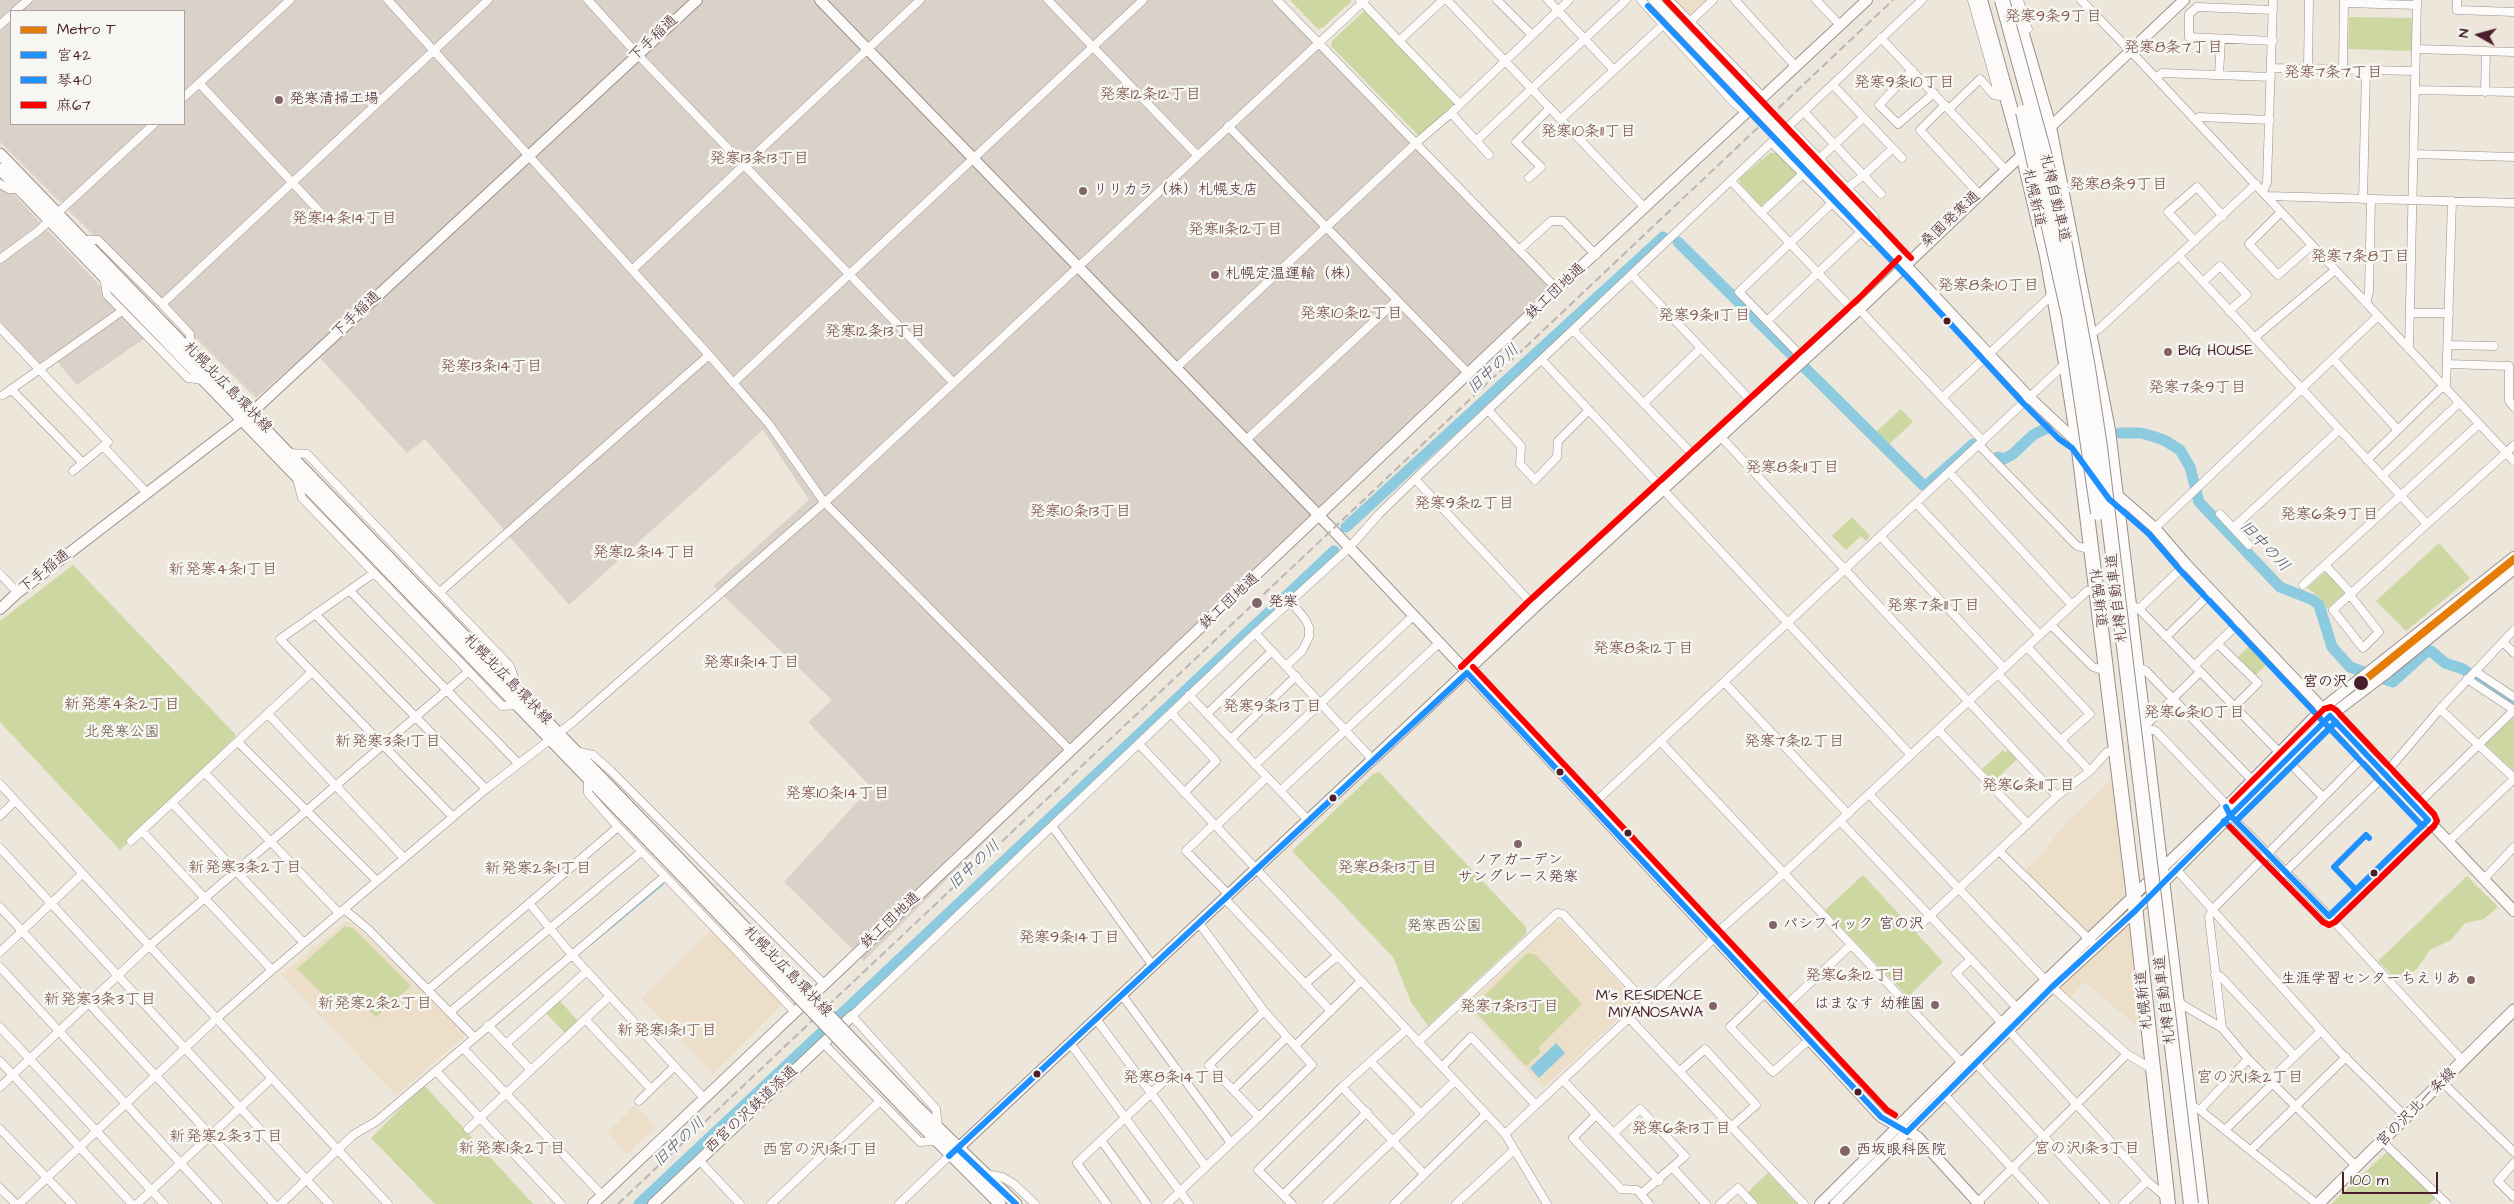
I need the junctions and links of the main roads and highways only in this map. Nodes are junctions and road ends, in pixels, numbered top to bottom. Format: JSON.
{"nodes":[{"id":1,"x":1980,"y":0,"type":"edge"},
{"id":2,"x":1992,"y":0,"type":"edge"},
{"id":3,"x":2002,"y":0,"type":"edge"},
{"id":4,"x":2012,"y":0,"type":"edge"},
{"id":5,"x":0,"y":154,"type":"edge"},
{"id":6,"x":0,"y":169,"type":"edge"},
{"id":7,"x":53,"y":216,"type":"junction"},
{"id":8,"x":554,"y":736,"type":"junction"},
{"id":9,"x":663,"y":849,"type":"junction"},
{"id":10,"x":2514,"y":1010,"type":"edge"},
{"id":11,"x":915,"y":1113,"type":"junction"},
{"id":12,"x":954,"y":1152,"type":"junction"},
{"id":13,"x":2168,"y":1201,"type":"edge"},
{"id":14,"x":996,"y":1202,"type":"edge"},
{"id":15,"x":1016,"y":1204,"type":"edge"},
{"id":16,"x":2181,"y":1204,"type":"edge"},
{"id":17,"x":2191,"y":1204,"type":"edge"},
{"id":18,"x":2201,"y":1204,"type":"edge"},
{"id":19,"x":2317,"y":1204,"type":"edge"}],
"edges":[{"from":1,"to":13,"type":"highway","name":"札幌新道"},
{"from":2,"to":16,"type":"highway","name":"札樽自動車道","bridge":true},
{"from":3,"to":17,"type":"highway","name":"札樽自動車道","bridge":true},
{"from":4,"to":18,"type":"highway","name":"札幌新道"},
{"from":5,"to":7,"type":"main road","name":"札幌北広島環状線"},
{"from":6,"to":7,"type":"main road","name":"札幌北広島環状線"},
{"from":7,"to":8,"type":"main road","name":"札幌北広島環状線"},
{"from":7,"to":8,"type":"main road","name":"札幌北広島環状線"},
{"from":8,"to":9,"type":"main road","name":"札幌北広島環状線"},
{"from":8,"to":9,"type":"main road","name":"札幌北広島環状線"},
{"from":9,"to":11,"type":"main road","name":"札幌北広島環状線","bridge":true},
{"from":10,"to":19,"type":"main road","name":"宮の沢北一条線"},
{"from":11,"to":12,"type":"main road","name":"札幌北広島環状線"},
{"from":11,"to":12,"type":"main road","name":"札幌北広島環状線"},
{"from":12,"to":14,"type":"main road"},
{"from":12,"to":15,"type":"main road","name":"札幌北広島環状線"}]}
